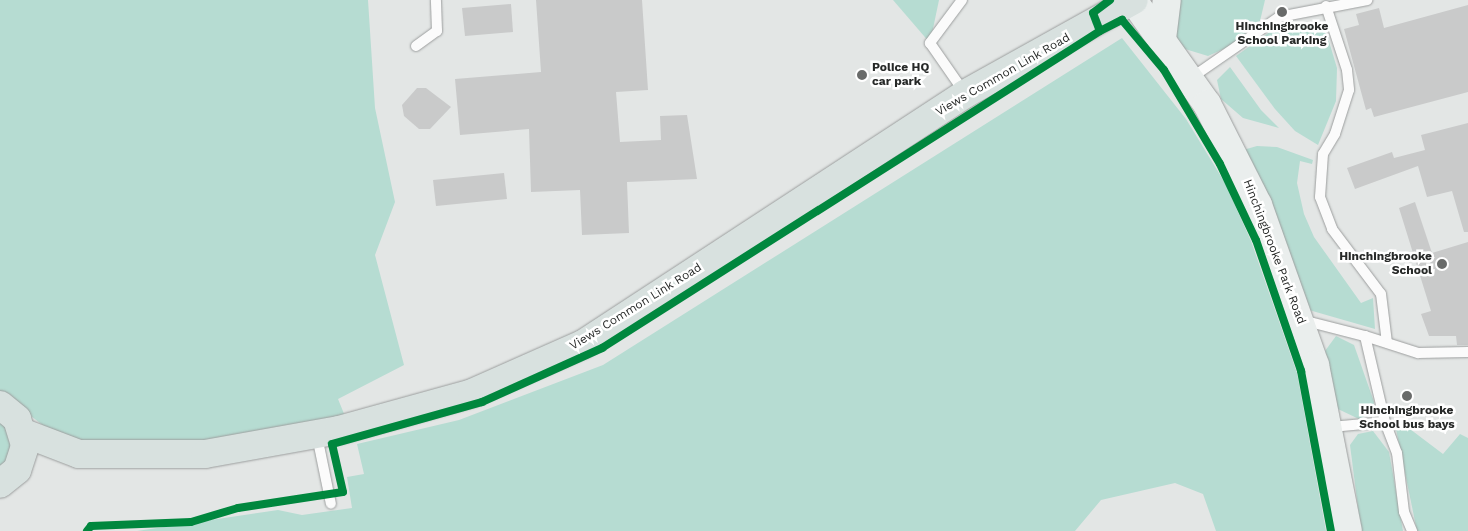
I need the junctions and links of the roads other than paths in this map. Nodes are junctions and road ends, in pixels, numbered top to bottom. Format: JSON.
{"nodes":[{"id":1,"x":436,"y":0,"type":"edge"},
{"id":2,"x":962,"y":0,"type":"edge"},
{"id":3,"x":1133,"y":0,"type":"edge"},
{"id":4,"x":1167,"y":0,"type":"edge"},
{"id":5,"x":1367,"y":0,"type":"edge"},
{"id":6,"x":1326,"y":6,"type":"junction"},
{"id":7,"x":1162,"y":39,"type":"junction"},
{"id":8,"x":416,"y":46,"type":"dead end"},
{"id":9,"x":1191,"y":78,"type":"junction"},
{"id":10,"x":966,"y":94,"type":"junction"},
{"id":11,"x":1301,"y":320,"type":"junction"},
{"id":12,"x":1365,"y":336,"type":"junction"},
{"id":13,"x":1387,"y":343,"type":"junction"},
{"id":14,"x":1468,"y":352,"type":"edge"},
{"id":15,"x":0,"y":405,"type":"edge"},
{"id":16,"x":1385,"y":422,"type":"junction"},
{"id":17,"x":1331,"y":428,"type":"junction"},
{"id":18,"x":24,"y":433,"type":"junction"},
{"id":19,"x":317,"y":434,"type":"junction"},
{"id":20,"x":79,"y":454,"type":"junction"},
{"id":21,"x":6,"y":484,"type":"edge"},
{"id":22,"x":331,"y":504,"type":"dead end"},
{"id":23,"x":1348,"y":531,"type":"edge"},
{"id":24,"x":1412,"y":531,"type":"edge"}],
"edges":[{"from":1,"to":8,"type":"lane"},
{"from":2,"to":10,"type":"lane"},
{"from":3,"to":7,"type":"street","name":"Hinchingbrooke Park Road"},
{"from":3,"to":10,"type":"main road","name":"Views Common Link Road"},
{"from":4,"to":7,"type":"street"},
{"from":5,"to":6,"type":"lane"},
{"from":6,"to":9,"type":"lane"},
{"from":6,"to":13,"type":"lane"},
{"from":7,"to":9,"type":"street","name":"Hinchingbrooke Park Road"},
{"from":9,"to":11,"type":"street","name":"Hinchingbrooke Park Road"},
{"from":10,"to":19,"type":"main road","name":"Views Common Link Road"},
{"from":11,"to":12,"type":"lane"},
{"from":11,"to":17,"type":"street","name":"Hinchingbrooke Park Road"},
{"from":12,"to":13,"type":"lane"},
{"from":12,"to":16,"type":"lane"},
{"from":13,"to":14,"type":"lane"},
{"from":15,"to":18,"type":"main road"},
{"from":16,"to":17,"type":"lane"},
{"from":16,"to":24,"type":"lane"},
{"from":17,"to":23,"type":"street","name":"Hinchingbrooke Park Road"},
{"from":18,"to":20,"type":"main road","name":"Views Common Link Road"},
{"from":18,"to":21,"type":"main road"},
{"from":19,"to":20,"type":"main road","name":"Views Common Link Road"},
{"from":19,"to":22,"type":"lane"},
{"from":20,"to":21,"type":"main road","name":"Views Common Link Road"}]}
